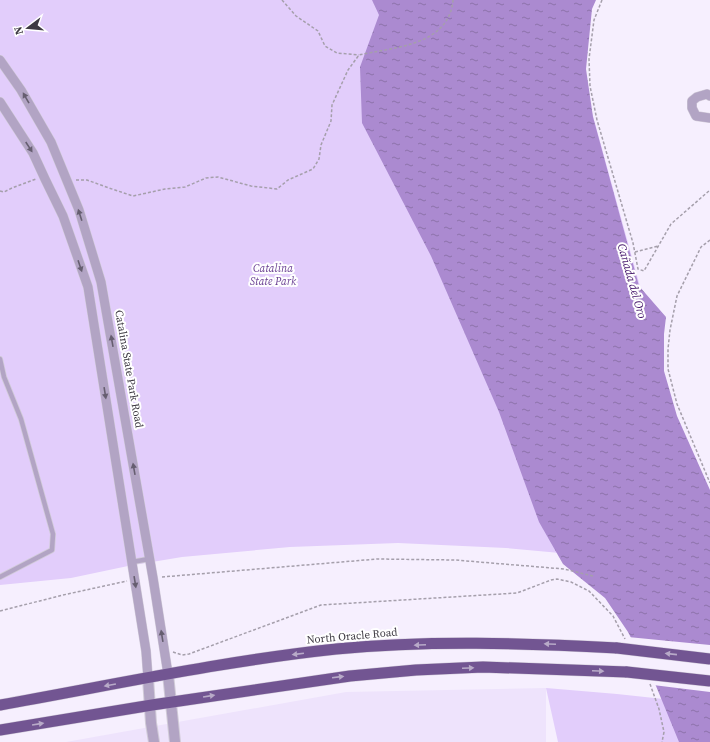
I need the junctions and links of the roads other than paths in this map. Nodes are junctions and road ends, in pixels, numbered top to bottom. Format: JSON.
{"nodes":[{"id":1,"x":0,"y":60,"type":"edge"},
{"id":2,"x":710,"y":96,"type":"edge"},
{"id":3,"x":0,"y":102,"type":"edge"},
{"id":4,"x":710,"y":118,"type":"edge"},
{"id":5,"x":0,"y":359,"type":"edge"},
{"id":6,"x":150,"y":559,"type":"junction"},
{"id":7,"x":132,"y":562,"type":"junction"},
{"id":8,"x":0,"y":577,"type":"edge"},
{"id":9,"x":710,"y":658,"type":"edge"},
{"id":10,"x":168,"y":674,"type":"junction"},
{"id":11,"x":148,"y":678,"type":"junction"},
{"id":12,"x":710,"y":681,"type":"edge"},
{"id":13,"x":171,"y":702,"type":"junction"},
{"id":14,"x":0,"y":705,"type":"edge"},
{"id":15,"x":150,"y":705,"type":"junction"},
{"id":16,"x":0,"y":730,"type":"edge"},
{"id":17,"x":154,"y":742,"type":"edge"},
{"id":18,"x":175,"y":742,"type":"edge"}],
"edges":[{"from":6,"to":1,"type":"street","name":"Catalina State Park Road","one_way":true},
{"from":2,"to":4,"type":"street"},
{"from":3,"to":7,"type":"street","one_way":true},
{"from":5,"to":8,"type":"lane"},
{"from":6,"to":7,"type":"lane"},
{"from":10,"to":6,"type":"street","name":"Catalina State Park Road","one_way":true},
{"from":7,"to":11,"type":"street","one_way":true},
{"from":9,"to":10,"type":"highway","name":"North Oracle Road","one_way":true,"bridge":true},
{"from":10,"to":11,"type":"highway","name":"North Oracle Road"},
{"from":10,"to":13,"type":"street","name":"Catalina State Park Road"},
{"from":11,"to":14,"type":"highway","name":"North Oracle Road","one_way":true},
{"from":11,"to":15,"type":"street"},
{"from":13,"to":12,"type":"highway","one_way":true,"bridge":true},
{"from":13,"to":15,"type":"highway"},
{"from":13,"to":18,"type":"street","name":"Catalina State Park Road"},
{"from":16,"to":15,"type":"highway","one_way":true},
{"from":15,"to":17,"type":"street"}]}
